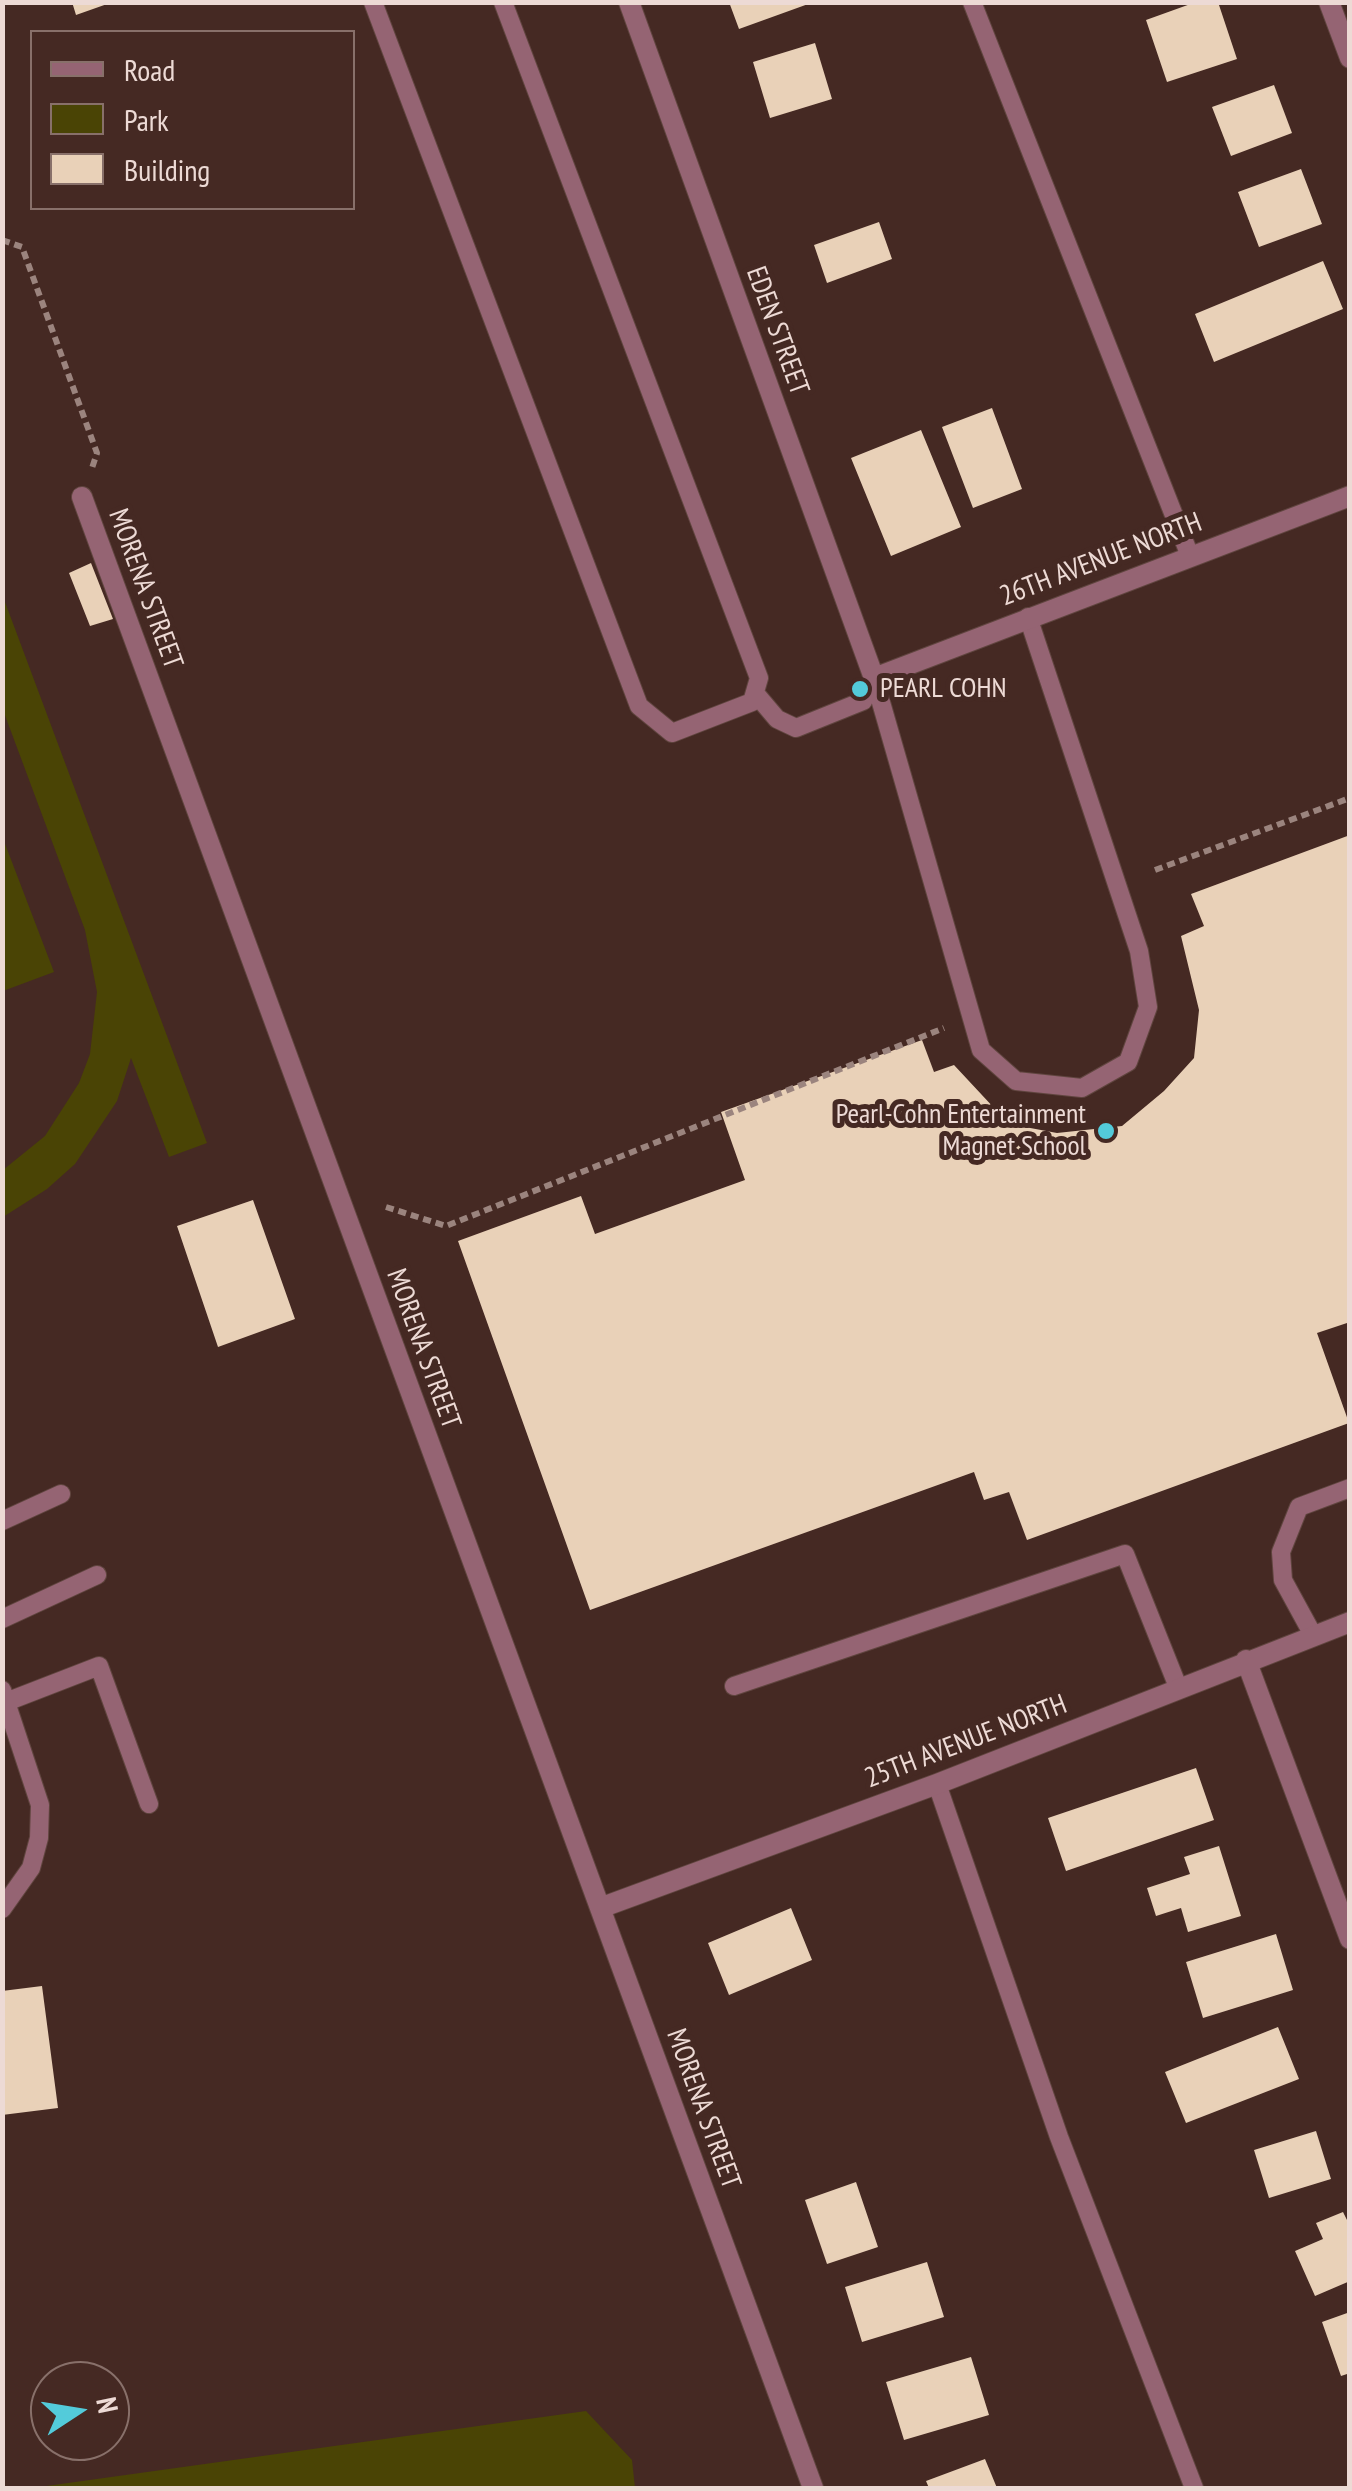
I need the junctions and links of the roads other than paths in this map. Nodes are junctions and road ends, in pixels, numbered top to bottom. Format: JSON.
{"nodes":[{"id":1,"x":373,"y":2,"type":"edge"},
{"id":2,"x":503,"y":2,"type":"edge"},
{"id":3,"x":629,"y":2,"type":"edge"},
{"id":4,"x":972,"y":2,"type":"edge"},
{"id":5,"x":1329,"y":2,"type":"edge"},
{"id":6,"x":1350,"y":58,"type":"edge"},
{"id":7,"x":1350,"y":496,"type":"edge"},
{"id":8,"x":82,"y":498,"type":"road end"},
{"id":9,"x":1190,"y":556,"type":"junction"},
{"id":10,"x":1028,"y":616,"type":"junction"},
{"id":11,"x":874,"y":678,"type":"junction"},
{"id":12,"x":754,"y":693,"type":"junction"},
{"id":13,"x":1350,"y":1488,"type":"edge"},
{"id":14,"x":62,"y":1494,"type":"dead end"},
{"id":15,"x":2,"y":1521,"type":"edge"},
{"id":16,"x":97,"y":1574,"type":"dead end"},
{"id":17,"x":2,"y":1619,"type":"edge"},
{"id":18,"x":1350,"y":1622,"type":"edge"},
{"id":19,"x":1313,"y":1635,"type":"junction"},
{"id":20,"x":1246,"y":1660,"type":"junction"},
{"id":21,"x":734,"y":1686,"type":"dead end"},
{"id":22,"x":1178,"y":1687,"type":"junction"},
{"id":23,"x":4,"y":1696,"type":"edge"},
{"id":24,"x":938,"y":1784,"type":"junction"},
{"id":25,"x":150,"y":1804,"type":"dead end"},
{"id":26,"x":600,"y":1908,"type":"junction"},
{"id":27,"x":2,"y":1909,"type":"edge"},
{"id":28,"x":1350,"y":1939,"type":"edge"},
{"id":29,"x":813,"y":2488,"type":"edge"},
{"id":30,"x":1194,"y":2488,"type":"edge"}],
"edges":[{"from":1,"to":12,"type":"lane"},
{"from":2,"to":12,"type":"lane"},
{"from":3,"to":11,"type":"street","name":"EDEN STREET"},
{"from":4,"to":9,"type":"lane"},
{"from":5,"to":6,"type":"street"},
{"from":7,"to":9,"type":"street","name":"26TH AVENUE NORTH"},
{"from":8,"to":26,"type":"street","name":"MORENA STREET"},
{"from":9,"to":10,"type":"street","name":"26TH AVENUE NORTH"},
{"from":10,"to":11,"type":"street","name":"26TH AVENUE NORTH"},
{"from":10,"to":11,"type":"lane"},
{"from":11,"to":12,"type":"lane"},
{"from":13,"to":19,"type":"lane"},
{"from":14,"to":15,"type":"lane"},
{"from":16,"to":17,"type":"lane"},
{"from":18,"to":19,"type":"street","name":"25TH AVENUE NORTH"},
{"from":19,"to":20,"type":"street","name":"25TH AVENUE NORTH"},
{"from":20,"to":22,"type":"street","name":"25TH AVENUE NORTH"},
{"from":20,"to":28,"type":"street"},
{"from":21,"to":22,"type":"lane"},
{"from":22,"to":24,"type":"street","name":"25TH AVENUE NORTH"},
{"from":23,"to":25,"type":"lane"},
{"from":23,"to":27,"type":"lane"},
{"from":24,"to":26,"type":"street","name":"25TH AVENUE NORTH"},
{"from":24,"to":30,"type":"lane"},
{"from":26,"to":29,"type":"street","name":"MORENA STREET"}]}
